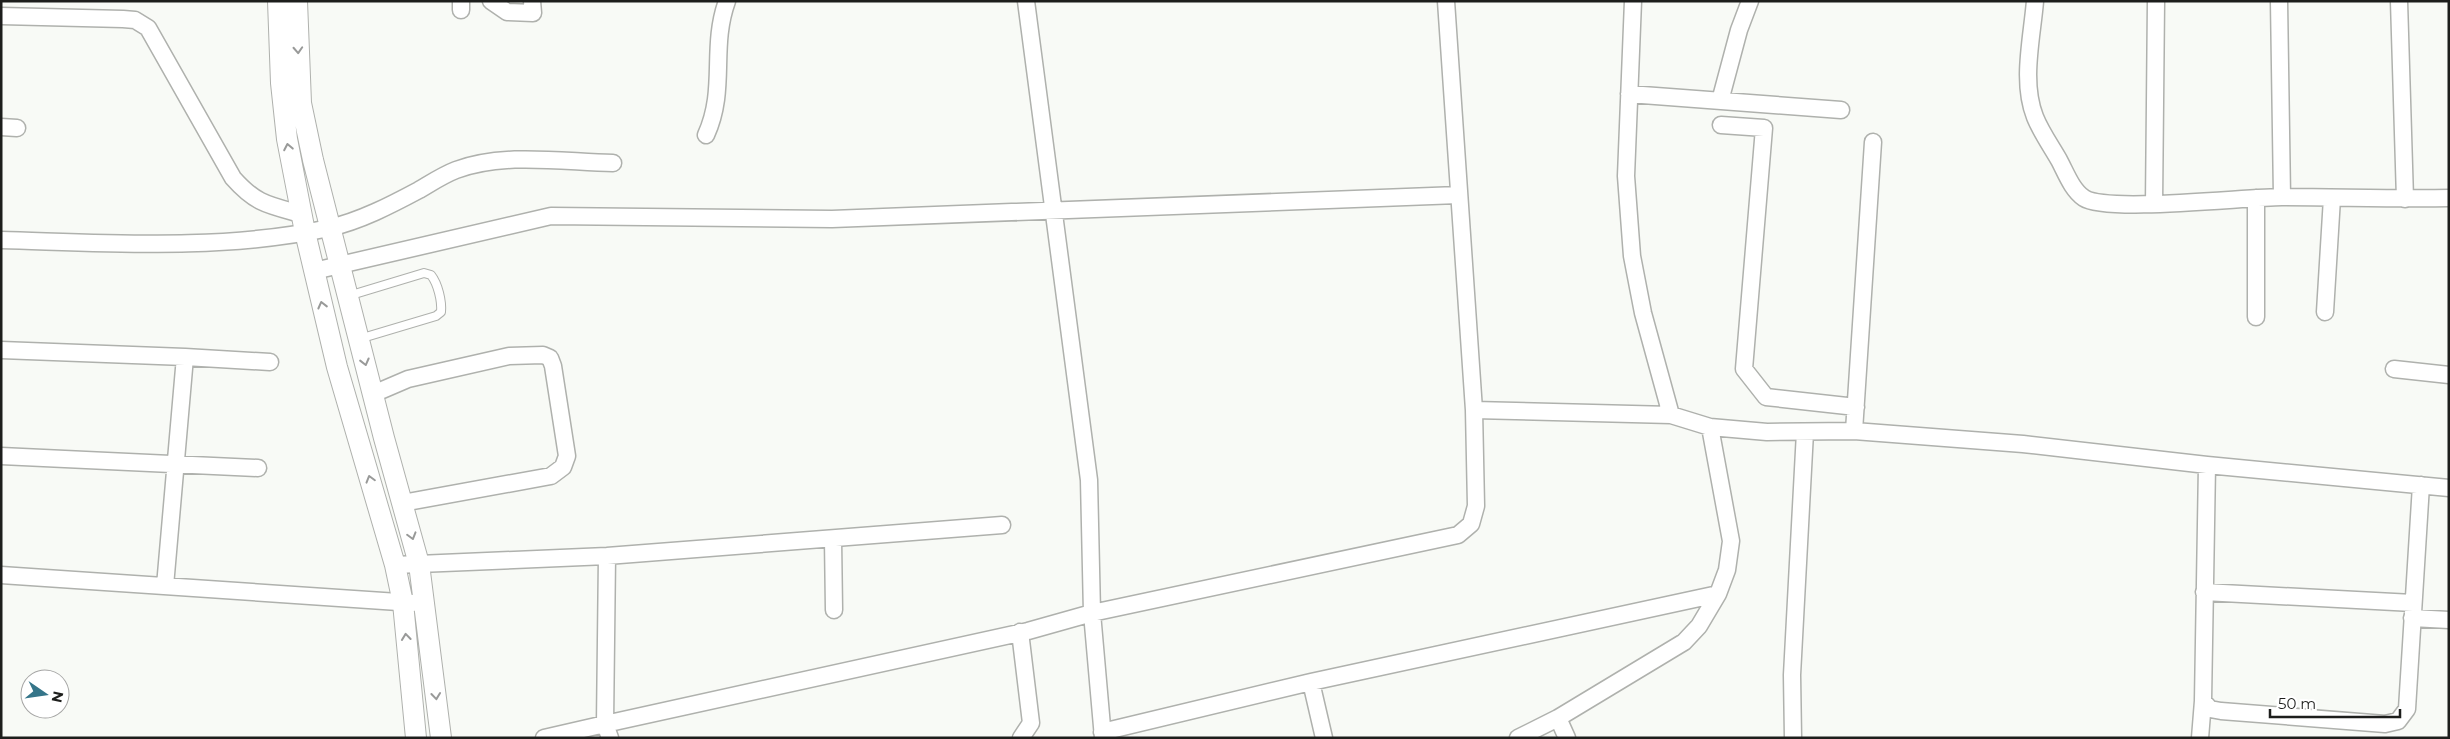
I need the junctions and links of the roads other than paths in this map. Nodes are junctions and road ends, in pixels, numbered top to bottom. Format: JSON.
{"nodes":[{"id":1,"x":278,"y":1,"type":"edge"},
{"id":2,"x":297,"y":1,"type":"edge"},
{"id":3,"x":491,"y":1,"type":"edge"},
{"id":4,"x":532,"y":1,"type":"edge"},
{"id":5,"x":727,"y":1,"type":"edge"},
{"id":6,"x":1026,"y":1,"type":"edge"},
{"id":7,"x":1446,"y":1,"type":"edge"},
{"id":8,"x":1632,"y":1,"type":"edge"},
{"id":9,"x":1750,"y":1,"type":"edge"},
{"id":10,"x":2035,"y":1,"type":"edge"},
{"id":11,"x":2156,"y":1,"type":"edge"},
{"id":12,"x":2279,"y":1,"type":"edge"},
{"id":13,"x":2399,"y":1,"type":"edge"},
{"id":14,"x":1,"y":16,"type":"edge"},
{"id":15,"x":1629,"y":94,"type":"junction"},
{"id":16,"x":1713,"y":100,"type":"junction"},
{"id":17,"x":1841,"y":110,"type":"dead end"},
{"id":18,"x":1721,"y":124,"type":"dead end"},
{"id":19,"x":706,"y":135,"type":"dead end"},
{"id":20,"x":1874,"y":142,"type":"dead end"},
{"id":21,"x":613,"y":163,"type":"dead end"},
{"id":22,"x":1458,"y":195,"type":"junction"},
{"id":23,"x":2282,"y":197,"type":"junction"},
{"id":24,"x":2256,"y":198,"type":"junction"},
{"id":25,"x":2332,"y":198,"type":"junction"},
{"id":26,"x":2449,"y":198,"type":"edge"},
{"id":27,"x":2405,"y":199,"type":"junction"},
{"id":28,"x":2154,"y":204,"type":"junction"},
{"id":29,"x":1054,"y":210,"type":"junction"},
{"id":30,"x":303,"y":223,"type":"junction"},
{"id":31,"x":331,"y":228,"type":"junction"},
{"id":32,"x":1,"y":240,"type":"edge"},
{"id":33,"x":340,"y":264,"type":"junction"},
{"id":34,"x":314,"y":271,"type":"junction"},
{"id":35,"x":348,"y":296,"type":"junction"},
{"id":36,"x":2326,"y":312,"type":"dead end"},
{"id":37,"x":2256,"y":317,"type":"dead end"},
{"id":38,"x":359,"y":339,"type":"junction"},
{"id":39,"x":1,"y":350,"type":"edge"},
{"id":40,"x":184,"y":357,"type":"junction"},
{"id":41,"x":270,"y":362,"type":"dead end"},
{"id":42,"x":2394,"y":369,"type":"dead end"},
{"id":43,"x":2449,"y":375,"type":"edge"},
{"id":44,"x":373,"y":394,"type":"junction"},
{"id":45,"x":1856,"y":407,"type":"junction"},
{"id":46,"x":1474,"y":410,"type":"junction"},
{"id":47,"x":1671,"y":415,"type":"junction"},
{"id":48,"x":1715,"y":427,"type":"junction"},
{"id":49,"x":1854,"y":431,"type":"junction"},
{"id":50,"x":1805,"y":432,"type":"junction"},
{"id":51,"x":1,"y":456,"type":"edge"},
{"id":52,"x":175,"y":464,"type":"junction"},
{"id":53,"x":2207,"y":465,"type":"junction"},
{"id":54,"x":258,"y":468,"type":"dead end"},
{"id":55,"x":2421,"y":486,"type":"junction"},
{"id":56,"x":2449,"y":488,"type":"edge"},
{"id":57,"x":402,"y":503,"type":"junction"},
{"id":58,"x":1002,"y":525,"type":"dead end"},
{"id":59,"x":833,"y":539,"type":"junction"},
{"id":60,"x":607,"y":556,"type":"junction"},
{"id":61,"x":419,"y":564,"type":"junction"},
{"id":62,"x":395,"y":565,"type":"junction"},
{"id":63,"x":1,"y":575,"type":"edge"},
{"id":64,"x":165,"y":586,"type":"junction"},
{"id":65,"x":2204,"y":592,"type":"junction"},
{"id":66,"x":1718,"y":594,"type":"junction"},
{"id":67,"x":402,"y":603,"type":"junction"},
{"id":68,"x":426,"y":603,"type":"junction"},
{"id":69,"x":834,"y":610,"type":"dead end"},
{"id":70,"x":2412,"y":610,"type":"junction"},
{"id":71,"x":1092,"y":613,"type":"junction"},
{"id":72,"x":2449,"y":620,"type":"edge"},
{"id":73,"x":1020,"y":632,"type":"junction"},
{"id":74,"x":1311,"y":682,"type":"junction"},
{"id":75,"x":2203,"y":701,"type":"junction"},
{"id":76,"x":1558,"y":718,"type":"junction"},
{"id":77,"x":608,"y":731,"type":"edge"},
{"id":78,"x":1102,"y":735,"type":"edge"},
{"id":79,"x":416,"y":738,"type":"edge"},
{"id":80,"x":440,"y":738,"type":"edge"},
{"id":81,"x":544,"y":738,"type":"edge"},
{"id":82,"x":1021,"y":738,"type":"edge"},
{"id":83,"x":1324,"y":738,"type":"edge"},
{"id":84,"x":1518,"y":738,"type":"edge"},
{"id":85,"x":1566,"y":738,"type":"edge"},
{"id":86,"x":1793,"y":738,"type":"edge"},
{"id":87,"x":2200,"y":738,"type":"edge"}],
"edges":[{"from":30,"to":1,"type":"street","one_way":true},
{"from":2,"to":31,"type":"street","one_way":true},
{"from":3,"to":4,"type":"street"},
{"from":5,"to":19,"type":"street"},
{"from":6,"to":29,"type":"street"},
{"from":7,"to":22,"type":"street"},
{"from":8,"to":15,"type":"street"},
{"from":9,"to":16,"type":"street"},
{"from":10,"to":28,"type":"street"},
{"from":11,"to":28,"type":"street"},
{"from":12,"to":23,"type":"street"},
{"from":13,"to":27,"type":"street"},
{"from":14,"to":30,"type":"street"},
{"from":15,"to":16,"type":"street"},
{"from":15,"to":47,"type":"street"},
{"from":16,"to":17,"type":"street"},
{"from":18,"to":45,"type":"street"},
{"from":20,"to":45,"type":"street"},
{"from":21,"to":31,"type":"street"},
{"from":22,"to":29,"type":"street"},
{"from":22,"to":46,"type":"street"},
{"from":23,"to":24,"type":"street"},
{"from":23,"to":25,"type":"street"},
{"from":24,"to":28,"type":"street"},
{"from":24,"to":37,"type":"street"},
{"from":25,"to":27,"type":"street"},
{"from":25,"to":36,"type":"street"},
{"from":26,"to":27,"type":"street"},
{"from":29,"to":33,"type":"street"},
{"from":29,"to":71,"type":"street"},
{"from":30,"to":31,"type":"street"},
{"from":30,"to":32,"type":"street"},
{"from":30,"to":34,"type":"street"},
{"from":31,"to":33,"type":"street"},
{"from":33,"to":34,"type":"street"},
{"from":33,"to":35,"type":"street"},
{"from":62,"to":34,"type":"street","one_way":true},
{"from":35,"to":38,"type":"street"},
{"from":35,"to":38,"type":"lane"},
{"from":38,"to":44,"type":"street","one_way":true},
{"from":39,"to":40,"type":"street"},
{"from":40,"to":41,"type":"street"},
{"from":40,"to":52,"type":"street"},
{"from":42,"to":43,"type":"street"},
{"from":44,"to":57,"type":"street"},
{"from":44,"to":57,"type":"street"},
{"from":45,"to":49,"type":"street"},
{"from":46,"to":47,"type":"street"},
{"from":46,"to":71,"type":"street"},
{"from":47,"to":48,"type":"street"},
{"from":48,"to":50,"type":"street"},
{"from":48,"to":66,"type":"street"},
{"from":49,"to":50,"type":"street"},
{"from":49,"to":53,"type":"street"},
{"from":50,"to":86,"type":"street"},
{"from":51,"to":52,"type":"street"},
{"from":52,"to":54,"type":"street"},
{"from":52,"to":64,"type":"street"},
{"from":53,"to":55,"type":"street"},
{"from":53,"to":65,"type":"street"},
{"from":55,"to":56,"type":"street"},
{"from":55,"to":70,"type":"street"},
{"from":57,"to":61,"type":"street","one_way":true},
{"from":58,"to":59,"type":"street"},
{"from":59,"to":60,"type":"street"},
{"from":59,"to":69,"type":"street"},
{"from":60,"to":61,"type":"street"},
{"from":60,"to":77,"type":"street"},
{"from":61,"to":62,"type":"street"},
{"from":61,"to":68,"type":"street"},
{"from":62,"to":67,"type":"street"},
{"from":63,"to":64,"type":"street"},
{"from":64,"to":67,"type":"street"},
{"from":65,"to":70,"type":"street"},
{"from":65,"to":75,"type":"street"},
{"from":66,"to":74,"type":"street"},
{"from":66,"to":76,"type":"street"},
{"from":67,"to":68,"type":"street"},
{"from":79,"to":67,"type":"street","one_way":true},
{"from":68,"to":80,"type":"street","one_way":true},
{"from":70,"to":72,"type":"street"},
{"from":70,"to":75,"type":"street"},
{"from":71,"to":73,"type":"street"},
{"from":71,"to":78,"type":"street"},
{"from":73,"to":77,"type":"street"},
{"from":73,"to":82,"type":"street"},
{"from":74,"to":78,"type":"street"},
{"from":74,"to":83,"type":"street"},
{"from":75,"to":87,"type":"street"},
{"from":76,"to":84,"type":"street"},
{"from":76,"to":85,"type":"street"},
{"from":77,"to":81,"type":"street"}]}
